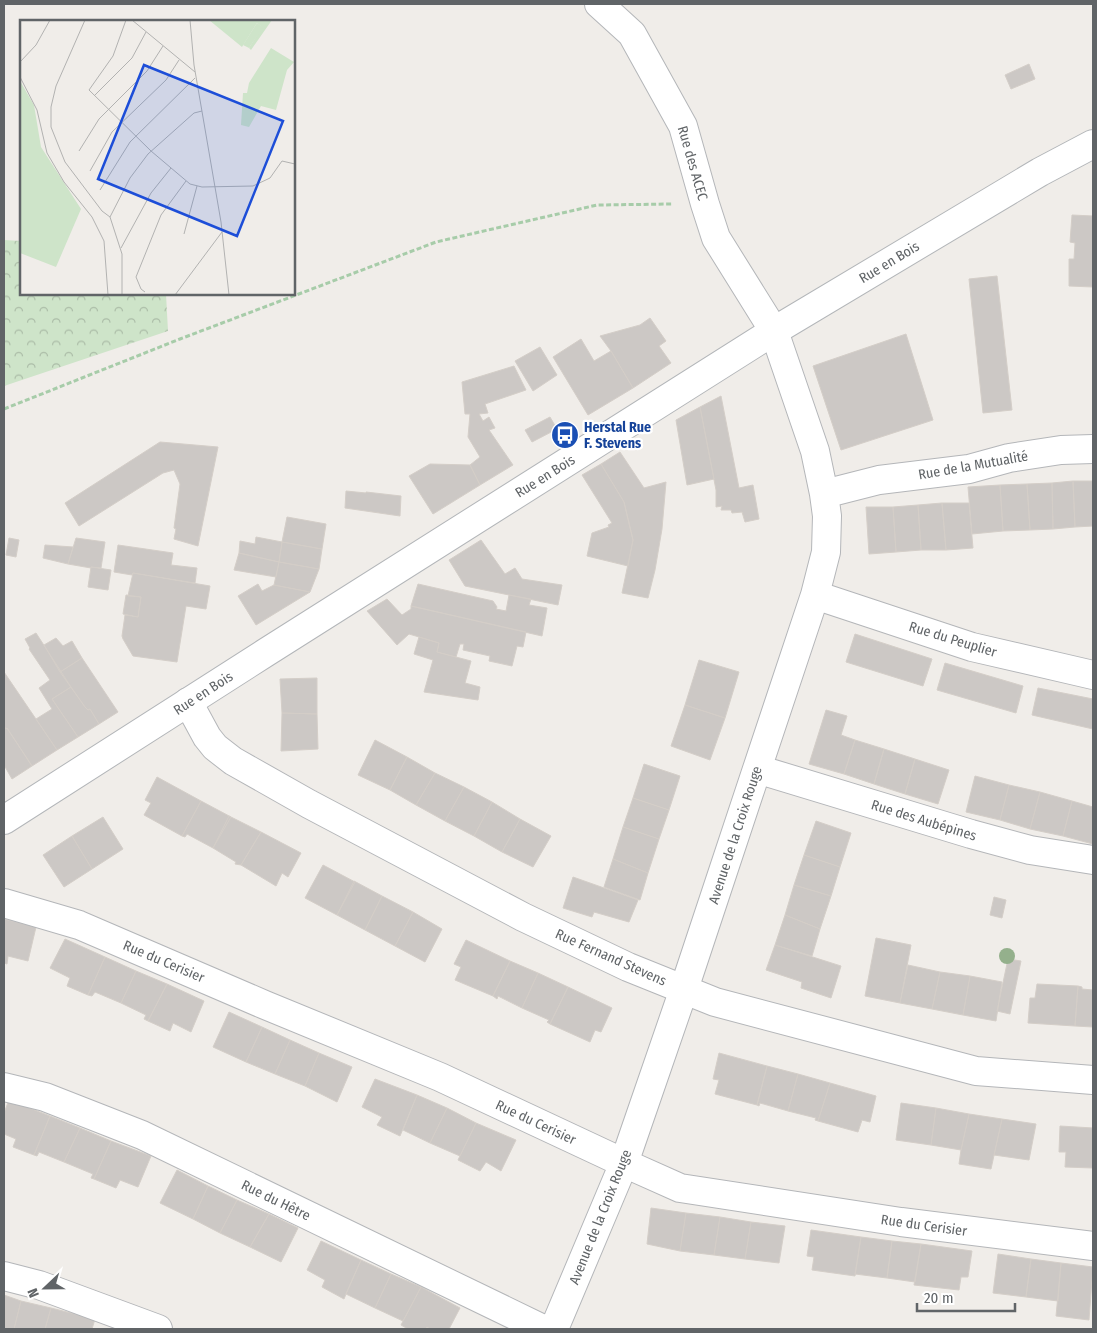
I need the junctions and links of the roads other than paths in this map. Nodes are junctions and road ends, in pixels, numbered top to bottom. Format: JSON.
{"nodes":[{"id":1,"x":598,"y":4,"type":"edge"},
{"id":2,"x":1093,"y":144,"type":"edge"},
{"id":3,"x":774,"y":331,"type":"junction"},
{"id":4,"x":1093,"y":449,"type":"edge"},
{"id":5,"x":824,"y":494,"type":"junction"},
{"id":6,"x":814,"y":595,"type":"junction"},
{"id":7,"x":1093,"y":675,"type":"edge"},
{"id":8,"x":188,"y":702,"type":"junction"},
{"id":9,"x":757,"y":769,"type":"junction"},
{"id":10,"x":4,"y":820,"type":"edge"},
{"id":11,"x":1093,"y":860,"type":"edge"},
{"id":12,"x":4,"y":903,"type":"edge"},
{"id":13,"x":684,"y":989,"type":"junction"},
{"id":14,"x":1093,"y":1080,"type":"edge"},
{"id":15,"x":4,"y":1087,"type":"edge"},
{"id":16,"x":624,"y":1163,"type":"junction"},
{"id":17,"x":1093,"y":1246,"type":"edge"},
{"id":18,"x":4,"y":1276,"type":"edge"},
{"id":19,"x":158,"y":1329,"type":"edge"},
{"id":20,"x":543,"y":1329,"type":"edge"},
{"id":21,"x":554,"y":1329,"type":"edge"}],
"edges":[{"from":1,"to":3,"type":"street","name":"Rue des ACEC"},
{"from":2,"to":3,"type":"street","name":"Rue en Bois"},
{"from":3,"to":5,"type":"street","name":"Avenue de la Croix Rouge"},
{"from":3,"to":8,"type":"street","name":"Rue en Bois"},
{"from":4,"to":5,"type":"street","name":"Rue de la Mutualité"},
{"from":5,"to":6,"type":"street","name":"Avenue de la Croix Rouge"},
{"from":6,"to":7,"type":"street","name":"Rue du Peuplier"},
{"from":6,"to":9,"type":"street","name":"Avenue de la Croix Rouge"},
{"from":8,"to":10,"type":"street","name":"Rue en Bois"},
{"from":8,"to":13,"type":"street","name":"Rue Fernand Stevens"},
{"from":9,"to":11,"type":"street","name":"Rue des Aubépines"},
{"from":9,"to":13,"type":"street","name":"Avenue de la Croix Rouge"},
{"from":12,"to":16,"type":"street","name":"Rue du Cerisier"},
{"from":13,"to":14,"type":"street","name":"Rue Fernand Stevens"},
{"from":13,"to":16,"type":"street","name":"Avenue de la Croix Rouge"},
{"from":15,"to":20,"type":"street","name":"Rue du Hêtre"},
{"from":16,"to":17,"type":"street","name":"Rue du Cerisier"},
{"from":16,"to":21,"type":"street","name":"Avenue de la Croix Rouge"},
{"from":18,"to":19,"type":"street"}]}
